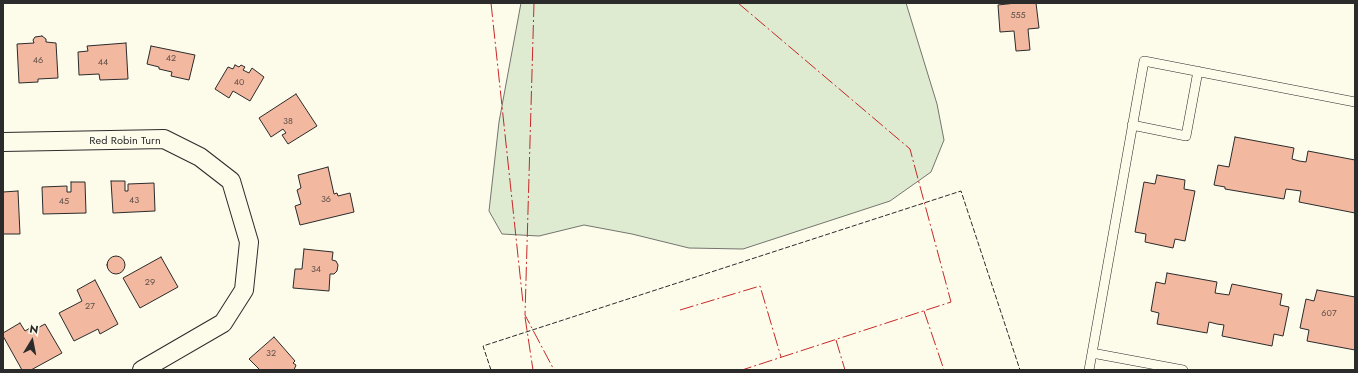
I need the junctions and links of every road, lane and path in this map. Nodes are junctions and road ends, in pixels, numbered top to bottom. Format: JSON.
{"nodes":[{"id":1,"x":1198,"y":71,"type":"junction"},
{"id":2,"x":1355,"y":102,"type":"edge"},
{"id":3,"x":1132,"y":126,"type":"junction"},
{"id":4,"x":3,"y":142,"type":"edge"},
{"id":5,"x":1092,"y":353,"type":"junction"},
{"id":6,"x":142,"y":370,"type":"edge"},
{"id":7,"x":1089,"y":370,"type":"edge"},
{"id":8,"x":1183,"y":370,"type":"edge"}],
"edges":[{"from":1,"to":2,"type":"lane"},
{"from":1,"to":3,"type":"lane"},
{"from":1,"to":3,"type":"lane"},
{"from":3,"to":5,"type":"lane"},
{"from":4,"to":6,"type":"street","name":"Red Robin Turn"},
{"from":5,"to":7,"type":"lane"},
{"from":5,"to":8,"type":"lane"}]}
